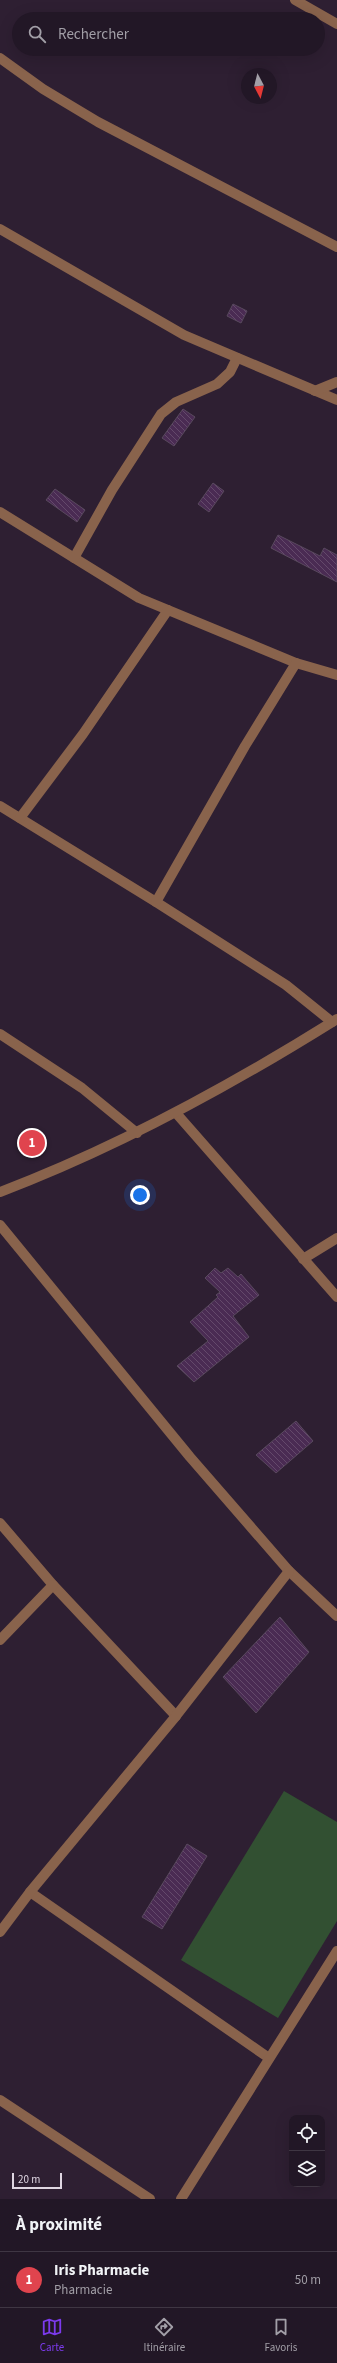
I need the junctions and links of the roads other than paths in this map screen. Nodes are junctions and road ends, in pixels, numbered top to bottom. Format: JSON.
{"nodes":[{"id":1,"x":295,"y":0,"type":"edge"},
{"id":2,"x":316,"y":12,"type":"edge"},
{"id":3,"x":325,"y":17,"type":"edge"},
{"id":4,"x":337,"y":24,"type":"edge"},
{"id":5,"x":0,"y":58,"type":"edge"},
{"id":6,"x":0,"y":229,"type":"edge"},
{"id":7,"x":337,"y":247,"type":"edge"},
{"id":8,"x":237,"y":358,"type":"junction"},
{"id":9,"x":337,"y":382,"type":"edge"},
{"id":10,"x":315,"y":391,"type":"junction"},
{"id":11,"x":337,"y":400,"type":"edge"},
{"id":12,"x":0,"y":512,"type":"edge"},
{"id":13,"x":74,"y":558,"type":"junction"},
{"id":14,"x":168,"y":610,"type":"junction"},
{"id":15,"x":296,"y":663,"type":"junction"},
{"id":16,"x":337,"y":675,"type":"edge"},
{"id":17,"x":0,"y":806,"type":"edge"},
{"id":18,"x":20,"y":818,"type":"junction"},
{"id":19,"x":156,"y":902,"type":"junction"},
{"id":20,"x":334,"y":1020,"type":"edge"},
{"id":21,"x":0,"y":1034,"type":"edge"},
{"id":22,"x":176,"y":1113,"type":"junction"},
{"id":23,"x":137,"y":1133,"type":"junction"},
{"id":24,"x":0,"y":1192,"type":"edge"},
{"id":25,"x":0,"y":1225,"type":"edge"},
{"id":26,"x":337,"y":1238,"type":"edge"},
{"id":27,"x":303,"y":1259,"type":"junction"},
{"id":28,"x":337,"y":1297,"type":"edge"},
{"id":29,"x":0,"y":1524,"type":"edge"},
{"id":30,"x":289,"y":1571,"type":"junction"},
{"id":31,"x":53,"y":1585,"type":"junction"},
{"id":32,"x":337,"y":1616,"type":"edge"},
{"id":33,"x":0,"y":1640,"type":"edge"},
{"id":34,"x":176,"y":1716,"type":"junction"},
{"id":35,"x":30,"y":1892,"type":"junction"},
{"id":36,"x":0,"y":1932,"type":"edge"},
{"id":37,"x":337,"y":1951,"type":"edge"},
{"id":38,"x":269,"y":2058,"type":"junction"},
{"id":39,"x":0,"y":2100,"type":"edge"},
{"id":40,"x":150,"y":2199,"type":"edge"},
{"id":41,"x":181,"y":2199,"type":"edge"}],
"edges":[{"from":1,"to":2,"type":"street"},
{"from":3,"to":4,"type":"street"},
{"from":5,"to":7,"type":"street"},
{"from":6,"to":8,"type":"street"},
{"from":8,"to":10,"type":"street"},
{"from":8,"to":13,"type":"street"},
{"from":9,"to":10,"type":"street"},
{"from":10,"to":11,"type":"street"},
{"from":12,"to":13,"type":"street"},
{"from":13,"to":14,"type":"street"},
{"from":14,"to":15,"type":"street"},
{"from":14,"to":18,"type":"street"},
{"from":15,"to":16,"type":"street"},
{"from":15,"to":19,"type":"street"},
{"from":17,"to":18,"type":"street"},
{"from":18,"to":19,"type":"street"},
{"from":19,"to":20,"type":"street"},
{"from":20,"to":22,"type":"street"},
{"from":21,"to":23,"type":"street"},
{"from":22,"to":23,"type":"street"},
{"from":22,"to":27,"type":"street"},
{"from":23,"to":24,"type":"street"},
{"from":25,"to":30,"type":"street"},
{"from":26,"to":27,"type":"street"},
{"from":27,"to":28,"type":"street"},
{"from":29,"to":31,"type":"street"},
{"from":30,"to":32,"type":"street"},
{"from":30,"to":34,"type":"street"},
{"from":31,"to":33,"type":"street"},
{"from":31,"to":34,"type":"street"},
{"from":34,"to":35,"type":"street"},
{"from":35,"to":36,"type":"street"},
{"from":35,"to":38,"type":"street"},
{"from":37,"to":38,"type":"street"},
{"from":38,"to":41,"type":"street"},
{"from":39,"to":40,"type":"street"}]}
